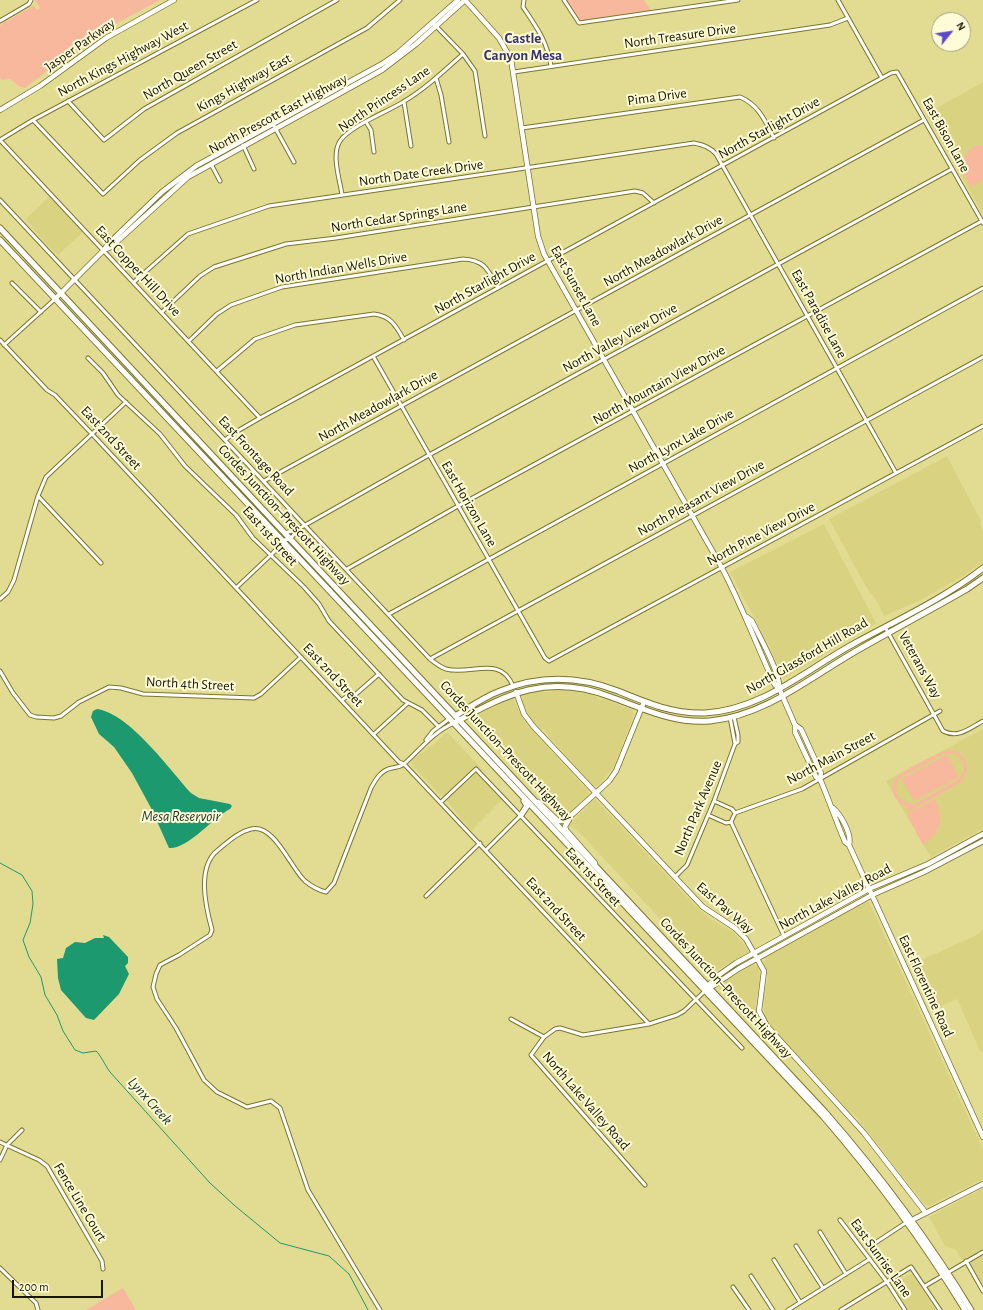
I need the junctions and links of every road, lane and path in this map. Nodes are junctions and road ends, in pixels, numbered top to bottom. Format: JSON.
{"nodes":[{"id":1,"x":174,"y":0,"type":"edge"},
{"id":2,"x":257,"y":0,"type":"edge"},
{"id":3,"x":338,"y":0,"type":"edge"},
{"id":4,"x":400,"y":0,"type":"edge"},
{"id":5,"x":458,"y":0,"type":"edge"},
{"id":6,"x":465,"y":0,"type":"edge"},
{"id":7,"x":524,"y":0,"type":"edge"},
{"id":8,"x":564,"y":0,"type":"edge"},
{"id":9,"x":738,"y":0,"type":"edge"},
{"id":10,"x":838,"y":0,"type":"edge"},
{"id":11,"x":31,"y":1,"type":"edge"},
{"id":12,"x":848,"y":18,"type":"junction"},
{"id":13,"x":0,"y":21,"type":"edge"},
{"id":14,"x":435,"y":24,"type":"junction"},
{"id":15,"x":463,"y":54,"type":"junction"},
{"id":16,"x":551,"y":66,"type":"junction"},
{"id":17,"x":514,"y":72,"type":"junction"},
{"id":18,"x":436,"y":78,"type":"junction"},
{"id":19,"x":882,"y":78,"type":"junction"},
{"id":20,"x":68,"y":101,"type":"junction"},
{"id":21,"x":404,"y":102,"type":"junction"},
{"id":22,"x":0,"y":110,"type":"edge"},
{"id":23,"x":33,"y":120,"type":"junction"},
{"id":24,"x":924,"y":120,"type":"junction"},
{"id":25,"x":366,"y":122,"type":"junction"},
{"id":26,"x":274,"y":126,"type":"junction"},
{"id":27,"x":522,"y":128,"type":"junction"},
{"id":28,"x":485,"y":136,"type":"dead end"},
{"id":29,"x":774,"y":138,"type":"junction"},
{"id":30,"x":0,"y":140,"type":"edge"},
{"id":31,"x":449,"y":142,"type":"dead end"},
{"id":32,"x":242,"y":143,"type":"junction"},
{"id":33,"x":411,"y":146,"type":"dead end"},
{"id":34,"x":374,"y":152,"type":"dead end"},
{"id":35,"x":209,"y":161,"type":"junction"},
{"id":36,"x":294,"y":162,"type":"dead end"},
{"id":37,"x":723,"y":165,"type":"junction"},
{"id":38,"x":528,"y":168,"type":"junction"},
{"id":39,"x":254,"y":169,"type":"dead end"},
{"id":40,"x":952,"y":169,"type":"junction"},
{"id":41,"x":220,"y":181,"type":"dead end"},
{"id":42,"x":342,"y":195,"type":"junction"},
{"id":43,"x":0,"y":200,"type":"edge"},
{"id":44,"x":654,"y":203,"type":"junction"},
{"id":45,"x":534,"y":207,"type":"junction"},
{"id":46,"x":751,"y":215,"type":"junction"},
{"id":47,"x":982,"y":222,"type":"edge"},
{"id":48,"x":0,"y":228,"type":"edge"},
{"id":49,"x":0,"y":240,"type":"edge"},
{"id":50,"x":104,"y":250,"type":"junction"},
{"id":51,"x":548,"y":261,"type":"junction"},
{"id":52,"x":779,"y":264,"type":"junction"},
{"id":53,"x":75,"y":279,"type":"junction"},
{"id":54,"x":134,"y":282,"type":"junction"},
{"id":55,"x":12,"y":283,"type":"dead end"},
{"id":56,"x":498,"y":288,"type":"junction"},
{"id":57,"x":983,"y":288,"type":"edge"},
{"id":58,"x":61,"y":293,"type":"junction"},
{"id":59,"x":55,"y":299,"type":"junction"},
{"id":60,"x":576,"y":310,"type":"junction"},
{"id":61,"x":41,"y":312,"type":"junction"},
{"id":62,"x":162,"y":312,"type":"junction"},
{"id":63,"x":807,"y":316,"type":"junction"},
{"id":64,"x":0,"y":340,"type":"edge"},
{"id":65,"x":404,"y":340,"type":"junction"},
{"id":66,"x":189,"y":341,"type":"junction"},
{"id":67,"x":4,"y":345,"type":"junction"},
{"id":68,"x":373,"y":356,"type":"junction"},
{"id":69,"x":88,"y":358,"type":"dead end"},
{"id":70,"x":983,"y":358,"type":"edge"},
{"id":71,"x":604,"y":359,"type":"junction"},
{"id":72,"x":837,"y":368,"type":"junction"},
{"id":73,"x":217,"y":371,"type":"junction"},
{"id":74,"x":126,"y":402,"type":"junction"},
{"id":75,"x":400,"y":406,"type":"junction"},
{"id":76,"x":634,"y":411,"type":"junction"},
{"id":77,"x":260,"y":418,"type":"junction"},
{"id":78,"x":867,"y":421,"type":"junction"},
{"id":79,"x":983,"y":426,"type":"edge"},
{"id":80,"x":92,"y":434,"type":"junction"},
{"id":81,"x":225,"y":440,"type":"junction"},
{"id":82,"x":429,"y":455,"type":"junction"},
{"id":83,"x":663,"y":463,"type":"junction"},
{"id":84,"x":896,"y":473,"type":"junction"},
{"id":85,"x":264,"y":481,"type":"junction"},
{"id":86,"x":38,"y":496,"type":"junction"},
{"id":87,"x":458,"y":506,"type":"junction"},
{"id":88,"x":693,"y":515,"type":"junction"},
{"id":89,"x":305,"y":524,"type":"junction"},
{"id":90,"x":300,"y":528,"type":"junction"},
{"id":91,"x":285,"y":533,"type":"junction"},
{"id":92,"x":290,"y":538,"type":"junction"},
{"id":93,"x":284,"y":540,"type":"junction"},
{"id":94,"x":292,"y":549,"type":"junction"},
{"id":95,"x":272,"y":555,"type":"junction"},
{"id":96,"x":488,"y":559,"type":"junction"},
{"id":97,"x":101,"y":563,"type":"dead end"},
{"id":98,"x":722,"y":568,"type":"junction"},
{"id":99,"x":983,"y":568,"type":"edge"},
{"id":100,"x":347,"y":569,"type":"junction"},
{"id":101,"x":983,"y":578,"type":"edge"},
{"id":102,"x":236,"y":588,"type":"junction"},
{"id":103,"x":0,"y":599,"type":"edge"},
{"id":104,"x":518,"y":611,"type":"junction"},
{"id":105,"x":389,"y":614,"type":"junction"},
{"id":106,"x":885,"y":626,"type":"junction"},
{"id":107,"x":889,"y":633,"type":"junction"},
{"id":108,"x":300,"y":657,"type":"junction"},
{"id":109,"x":430,"y":659,"type":"junction"},
{"id":110,"x":549,"y":661,"type":"joint"},
{"id":111,"x":0,"y":671,"type":"edge"},
{"id":112,"x":379,"y":674,"type":"junction"},
{"id":113,"x":539,"y":680,"type":"junction"},
{"id":114,"x":513,"y":686,"type":"junction"},
{"id":115,"x":779,"y":688,"type":"junction"},
{"id":116,"x":516,"y":692,"type":"junction"},
{"id":117,"x":782,"y":695,"type":"junction"},
{"id":118,"x":342,"y":700,"type":"junction"},
{"id":119,"x":497,"y":700,"type":"junction"},
{"id":120,"x":644,"y":702,"type":"junction"},
{"id":121,"x":408,"y":703,"type":"junction"},
{"id":122,"x":641,"y":709,"type":"junction"},
{"id":123,"x":940,"y":712,"type":"dead end"},
{"id":124,"x":933,"y":716,"type":"junction"},
{"id":125,"x":458,"y":717,"type":"junction"},
{"id":126,"x":732,"y":717,"type":"junction"},
{"id":127,"x":452,"y":721,"type":"junction"},
{"id":128,"x":983,"y":721,"type":"edge"},
{"id":129,"x":438,"y":726,"type":"junction"},
{"id":130,"x":374,"y":734,"type":"junction"},
{"id":131,"x":425,"y":742,"type":"junction"},
{"id":132,"x":404,"y":764,"type":"junction"},
{"id":133,"x":495,"y":766,"type":"junction"},
{"id":134,"x":820,"y":779,"type":"junction"},
{"id":135,"x":596,"y":793,"type":"junction"},
{"id":136,"x":534,"y":799,"type":"junction"},
{"id":137,"x":714,"y":801,"type":"junction"},
{"id":138,"x":441,"y":802,"type":"junction"},
{"id":139,"x":735,"y":813,"type":"junction"},
{"id":140,"x":521,"y":815,"type":"junction"},
{"id":141,"x":708,"y":815,"type":"junction"},
{"id":142,"x":570,"y":818,"type":"junction"},
{"id":143,"x":730,"y":822,"type":"junction"},
{"id":144,"x":983,"y":834,"type":"edge"},
{"id":145,"x":983,"y":841,"type":"edge"},
{"id":146,"x":480,"y":843,"type":"junction"},
{"id":147,"x":486,"y":850,"type":"junction"},
{"id":148,"x":604,"y":875,"type":"junction"},
{"id":149,"x":675,"y":877,"type":"junction"},
{"id":150,"x":869,"y":890,"type":"junction"},
{"id":151,"x":872,"y":895,"type":"junction"},
{"id":152,"x":426,"y":896,"type":"dead end"},
{"id":153,"x":784,"y":937,"type":"junction"},
{"id":154,"x":757,"y":956,"type":"junction"},
{"id":155,"x":708,"y":988,"type":"junction"},
{"id":156,"x":695,"y":1000,"type":"junction"},
{"id":157,"x":511,"y":1019,"type":"dead end"},
{"id":158,"x":649,"y":1024,"type":"junction"},
{"id":159,"x":544,"y":1037,"type":"junction"},
{"id":160,"x":742,"y":1048,"type":"dead end"},
{"id":161,"x":22,"y":1130,"type":"dead end"},
{"id":162,"x":841,"y":1130,"type":"junction"},
{"id":163,"x":835,"y":1131,"type":"junction"},
{"id":164,"x":983,"y":1137,"type":"edge"},
{"id":165,"x":0,"y":1142,"type":"edge"},
{"id":166,"x":7,"y":1145,"type":"junction"},
{"id":167,"x":0,"y":1160,"type":"edge"},
{"id":168,"x":983,"y":1184,"type":"edge"},
{"id":169,"x":644,"y":1185,"type":"dead end"},
{"id":170,"x":926,"y":1213,"type":"junction"},
{"id":171,"x":840,"y":1220,"type":"dead end"},
{"id":172,"x":910,"y":1221,"type":"junction"},
{"id":173,"x":820,"y":1232,"type":"dead end"},
{"id":174,"x":796,"y":1246,"type":"dead end"},
{"id":175,"x":869,"y":1247,"type":"dead end"},
{"id":176,"x":983,"y":1252,"type":"edge"},
{"id":177,"x":870,"y":1259,"type":"junction"},
{"id":178,"x":774,"y":1260,"type":"dead end"},
{"id":179,"x":966,"y":1261,"type":"junction"},
{"id":180,"x":0,"y":1268,"type":"edge"},
{"id":181,"x":103,"y":1269,"type":"dead end"},
{"id":182,"x":945,"y":1273,"type":"junction"},
{"id":183,"x":846,"y":1274,"type":"junction"},
{"id":184,"x":751,"y":1276,"type":"dead end"},
{"id":185,"x":887,"y":1282,"type":"junction"},
{"id":186,"x":925,"y":1286,"type":"junction"},
{"id":187,"x":733,"y":1288,"type":"dead end"},
{"id":188,"x":823,"y":1288,"type":"junction"},
{"id":189,"x":983,"y":1291,"type":"edge"},
{"id":190,"x":800,"y":1302,"type":"junction"},
{"id":191,"x":38,"y":1310,"type":"edge"},
{"id":192,"x":380,"y":1310,"type":"edge"},
{"id":193,"x":749,"y":1310,"type":"edge"},
{"id":194,"x":773,"y":1310,"type":"edge"},
{"id":195,"x":788,"y":1310,"type":"edge"},
{"id":196,"x":841,"y":1310,"type":"edge"},
{"id":197,"x":905,"y":1310,"type":"edge"},
{"id":198,"x":940,"y":1310,"type":"edge"},
{"id":199,"x":965,"y":1310,"type":"edge"},
{"id":200,"x":971,"y":1310,"type":"edge"}],
"edges":[{"from":1,"to":22,"type":"street","name":"Jasper Parkway"},
{"from":2,"to":20,"type":"street","name":"North Kings Highway West"},
{"from":3,"to":20,"type":"street","name":"North Queen Street"},
{"from":4,"to":23,"type":"street","name":"Kings Highway East"},
{"from":5,"to":14,"type":"street","name":"North Prescott East Highway"},
{"from":6,"to":14,"type":"street","name":"North Prescott East Highway"},
{"from":6,"to":17,"type":"street","name":"East Sunset Lane"},
{"from":7,"to":16,"type":"street"},
{"from":8,"to":9,"type":"street"},
{"from":10,"to":12,"type":"street"},
{"from":11,"to":13,"type":"street"},
{"from":12,"to":16,"type":"street","name":"North Treasure Drive"},
{"from":12,"to":19,"type":"street"},
{"from":14,"to":15,"type":"street"},
{"from":14,"to":26,"type":"street","name":"North Prescott East Highway"},
{"from":15,"to":18,"type":"street","name":"North Princess Lane"},
{"from":15,"to":28,"type":"street"},
{"from":16,"to":17,"type":"street","name":"North Treasure Drive"},
{"from":17,"to":27,"type":"street","name":"East Sunset Lane"},
{"from":18,"to":21,"type":"street","name":"North Princess Lane"},
{"from":18,"to":31,"type":"street"},
{"from":19,"to":24,"type":"street","name":"East Bison Lane"},
{"from":19,"to":29,"type":"street","name":"North Starlight Drive"},
{"from":20,"to":23,"type":"street","name":"North Kings Highway West"},
{"from":21,"to":25,"type":"street","name":"North Princess Lane"},
{"from":21,"to":33,"type":"street"},
{"from":23,"to":30,"type":"street","name":"North Kings Highway West"},
{"from":24,"to":40,"type":"street","name":"East Bison Lane"},
{"from":24,"to":46,"type":"street","name":"North Meadowlark Drive"},
{"from":25,"to":34,"type":"street"},
{"from":25,"to":42,"type":"street","name":"North Princess Lane"},
{"from":26,"to":32,"type":"street","name":"North Prescott East Highway"},
{"from":26,"to":36,"type":"street"},
{"from":27,"to":29,"type":"street","name":"Pima Drive"},
{"from":27,"to":38,"type":"street","name":"East Sunset Lane"},
{"from":29,"to":37,"type":"street","name":"North Starlight Drive"},
{"from":30,"to":50,"type":"street","name":"East Copper Hill Drive"},
{"from":32,"to":35,"type":"street","name":"North Prescott East Highway"},
{"from":32,"to":39,"type":"street"},
{"from":35,"to":41,"type":"street"},
{"from":35,"to":50,"type":"street","name":"North Prescott East Highway"},
{"from":37,"to":38,"type":"street","name":"North Date Creek Drive"},
{"from":37,"to":44,"type":"street","name":"North Starlight Drive"},
{"from":37,"to":46,"type":"street","name":"East Paradise Lane"},
{"from":38,"to":42,"type":"street","name":"North Date Creek Drive"},
{"from":38,"to":45,"type":"street","name":"East Sunset Lane"},
{"from":40,"to":47,"type":"street","name":"East Bison Lane"},
{"from":40,"to":52,"type":"street","name":"North Valley View Drive"},
{"from":42,"to":54,"type":"street","name":"North Date Creek Drive"},
{"from":43,"to":53,"type":"street","name":"East Frontage Road"},
{"from":44,"to":45,"type":"street","name":"North Cedar Springs Lane"},
{"from":44,"to":51,"type":"street","name":"North Starlight Drive"},
{"from":45,"to":51,"type":"street","name":"East Sunset Lane"},
{"from":45,"to":62,"type":"street","name":"North Cedar Springs Lane"},
{"from":46,"to":52,"type":"street","name":"East Paradise Lane"},
{"from":46,"to":60,"type":"street","name":"North Meadowlark Drive"},
{"from":47,"to":63,"type":"street","name":"North Mountain View Drive"},
{"from":48,"to":58,"type":"main road","name":"Cordes Junction–Prescott Highway"},
{"from":49,"to":59,"type":"main road","name":"Cordes Junction–Prescott Highway"},
{"from":50,"to":53,"type":"street","name":"North Prescott East Highway"},
{"from":50,"to":54,"type":"street","name":"East Copper Hill Drive"},
{"from":51,"to":56,"type":"street","name":"North Starlight Drive"},
{"from":51,"to":60,"type":"street","name":"East Sunset Lane"},
{"from":52,"to":63,"type":"street","name":"East Paradise Lane"},
{"from":52,"to":71,"type":"street","name":"North Valley View Drive"},
{"from":53,"to":58,"type":"street","name":"North Prescott East Highway"},
{"from":53,"to":81,"type":"street","name":"East Frontage Road"},
{"from":54,"to":62,"type":"street","name":"East Copper Hill Drive"},
{"from":55,"to":61,"type":"street"},
{"from":56,"to":65,"type":"street","name":"North Starlight Drive"},
{"from":56,"to":66,"type":"street","name":"North Indian Wells Drive"},
{"from":57,"to":72,"type":"street","name":"North Lynx Lake Drive"},
{"from":58,"to":59,"type":"street","name":"North Prescott East Highway"},
{"from":58,"to":91,"type":"main road","name":"Cordes Junction–Prescott Highway"},
{"from":59,"to":61,"type":"street","name":"North Prescott East Highway"},
{"from":59,"to":93,"type":"main road","name":"Cordes Junction–Prescott Highway"},
{"from":60,"to":71,"type":"street","name":"East Sunset Lane"},
{"from":60,"to":75,"type":"street","name":"North Meadowlark Drive"},
{"from":61,"to":67,"type":"street","name":"North Prescott East Highway"},
{"from":62,"to":66,"type":"street","name":"East Copper Hill Drive"},
{"from":63,"to":72,"type":"street","name":"East Paradise Lane"},
{"from":63,"to":76,"type":"street","name":"North Mountain View Drive"},
{"from":64,"to":67,"type":"street","name":"East 2nd Street"},
{"from":65,"to":68,"type":"street","name":"North Starlight Drive"},
{"from":65,"to":73,"type":"street"},
{"from":66,"to":73,"type":"street","name":"East Copper Hill Drive"},
{"from":67,"to":80,"type":"street","name":"East 2nd Street"},
{"from":68,"to":75,"type":"street","name":"East Horizon Lane"},
{"from":68,"to":77,"type":"street","name":"North Starlight Drive"},
{"from":69,"to":74,"type":"street","name":"East 1st Street"},
{"from":70,"to":78,"type":"street","name":"North Pleasant View Drive"},
{"from":71,"to":76,"type":"street","name":"East Sunset Lane"},
{"from":71,"to":82,"type":"street","name":"North Valley View Drive"},
{"from":72,"to":78,"type":"street","name":"East Paradise Lane"},
{"from":72,"to":83,"type":"street","name":"North Lynx Lake Drive"},
{"from":73,"to":77,"type":"street","name":"East Copper Hill Drive"},
{"from":74,"to":80,"type":"street"},
{"from":74,"to":95,"type":"street","name":"East 1st Street"},
{"from":75,"to":82,"type":"street","name":"East Horizon Lane"},
{"from":75,"to":85,"type":"street","name":"North Meadowlark Drive"},
{"from":76,"to":83,"type":"street","name":"East Sunset Lane"},
{"from":76,"to":87,"type":"street","name":"North Mountain View Drive"},
{"from":77,"to":81,"type":"street","name":"North Starlight Drive"},
{"from":78,"to":84,"type":"street","name":"East Paradise Lane"},
{"from":78,"to":88,"type":"street","name":"North Pleasant View Drive"},
{"from":79,"to":84,"type":"street","name":"North Pine View Drive"},
{"from":80,"to":86,"type":"street"},
{"from":80,"to":102,"type":"street","name":"East 2nd Street"},
{"from":81,"to":85,"type":"street","name":"East Frontage Road"},
{"from":82,"to":87,"type":"street","name":"East Horizon Lane"},
{"from":82,"to":89,"type":"street","name":"North Valley View Drive"},
{"from":83,"to":88,"type":"street","name":"East Sunset Lane"},
{"from":83,"to":96,"type":"street","name":"North Lynx Lake Drive"},
{"from":84,"to":98,"type":"street","name":"North Pine View Drive"},
{"from":85,"to":89,"type":"street","name":"East Frontage Road"},
{"from":86,"to":97,"type":"street"},
{"from":86,"to":103,"type":"street"},
{"from":87,"to":96,"type":"street","name":"East Horizon Lane"},
{"from":87,"to":100,"type":"street","name":"North Mountain View Drive"},
{"from":88,"to":98,"type":"street","name":"East Sunset Lane"},
{"from":88,"to":104,"type":"street","name":"North Pleasant View Drive"},
{"from":89,"to":90,"type":"street","name":"North Valley View Drive"},
{"from":89,"to":100,"type":"street","name":"East Frontage Road"},
{"from":90,"to":91,"type":"street","name":"North Valley View Drive"},
{"from":90,"to":92,"type":"street","name":"North Valley View Drive"},
{"from":91,"to":92,"type":"main road","name":"Cordes Junction–Prescott Highway"},
{"from":92,"to":93,"type":"street","name":"North Valley View Drive"},
{"from":92,"to":125,"type":"main road","name":"Cordes Junction–Prescott Highway"},
{"from":93,"to":94,"type":"main road","name":"Cordes Junction–Prescott Highway"},
{"from":93,"to":95,"type":"street"},
{"from":94,"to":95,"type":"street"},
{"from":94,"to":127,"type":"main road","name":"Cordes Junction–Prescott Highway"},
{"from":95,"to":102,"type":"street"},
{"from":95,"to":112,"type":"street","name":"East 1st Street"},
{"from":96,"to":104,"type":"street","name":"East Horizon Lane"},
{"from":96,"to":105,"type":"street","name":"North Lynx Lake Drive"},
{"from":98,"to":110,"type":"street","name":"North Pine View Drive"},
{"from":98,"to":115,"type":"street","name":"East Florentine Road"},
{"from":99,"to":106,"type":"main road","name":"North Glassford Hill Road"},
{"from":100,"to":105,"type":"street","name":"East Frontage Road"},
{"from":101,"to":107,"type":"main road","name":"North Glassford Hill Road"},
{"from":102,"to":108,"type":"street","name":"East 2nd Street"},
{"from":104,"to":109,"type":"street","name":"North Pleasant View Drive"},
{"from":104,"to":110,"type":"street","name":"East Horizon Lane"},
{"from":105,"to":109,"type":"street","name":"East Frontage Road"},
{"from":106,"to":107,"type":"street","name":"Veterans Way"},
{"from":106,"to":115,"type":"main road","name":"North Glassford Hill Road"},
{"from":107,"to":117,"type":"main road","name":"North Glassford Hill Road"},
{"from":107,"to":124,"type":"street","name":"Veterans Way"},
{"from":108,"to":111,"type":"street","name":"North 4th Street"},
{"from":108,"to":118,"type":"street","name":"East 2nd Street"},
{"from":109,"to":114,"type":"street","name":"East Frontage Road"},
{"from":112,"to":118,"type":"street"},
{"from":112,"to":121,"type":"street","name":"East 1st Street"},
{"from":113,"to":114,"type":"main road","name":"North Glassford Hill Road"},
{"from":113,"to":116,"type":"main road"},
{"from":113,"to":120,"type":"main road","name":"North Glassford Hill Road"},
{"from":114,"to":119,"type":"main road"},
{"from":114,"to":125,"type":"main road","name":"North Glassford Hill Road"},
{"from":115,"to":117,"type":"street","name":"East Florentine Road"},
{"from":115,"to":120,"type":"main road","name":"North Glassford Hill Road"},
{"from":116,"to":119,"type":"main road"},
{"from":116,"to":122,"type":"main road","name":"North Glassford Hill Road"},
{"from":116,"to":135,"type":"street","name":"East Pav Way"},
{"from":117,"to":126,"type":"main road","name":"North Glassford Hill Road"},
{"from":117,"to":134,"type":"street","name":"East Florentine Road"},
{"from":118,"to":130,"type":"street","name":"East 2nd Street"},
{"from":119,"to":125,"type":"main road"},
{"from":120,"to":122,"type":"street"},
{"from":121,"to":129,"type":"street","name":"East 1st Street"},
{"from":121,"to":130,"type":"street"},
{"from":122,"to":126,"type":"main road","name":"North Glassford Hill Road"},
{"from":122,"to":135,"type":"street"},
{"from":123,"to":124,"type":"street","name":"North Main Street"},
{"from":124,"to":128,"type":"street"},
{"from":124,"to":134,"type":"street","name":"North Main Street"},
{"from":125,"to":127,"type":"main road"},
{"from":125,"to":136,"type":"main road","name":"Cordes Junction–Prescott Highway"},
{"from":126,"to":137,"type":"street","name":"North Park Avenue"},
{"from":127,"to":129,"type":"street"},
{"from":127,"to":131,"type":"street"},
{"from":127,"to":133,"type":"main road","name":"Cordes Junction–Prescott Highway"},
{"from":129,"to":131,"type":"street"},
{"from":130,"to":132,"type":"street","name":"East 2nd Street"},
{"from":131,"to":132,"type":"street"},
{"from":132,"to":138,"type":"street","name":"East 2nd Street"},
{"from":132,"to":192,"type":"street"},
{"from":133,"to":140,"type":"main road"},
{"from":133,"to":155,"type":"main road","name":"Cordes Junction–Prescott Highway"},
{"from":134,"to":139,"type":"street","name":"North Main Street"},
{"from":134,"to":150,"type":"street","name":"East Florentine Road"},
{"from":135,"to":142,"type":"street"},
{"from":135,"to":149,"type":"street","name":"East Pav Way"},
{"from":136,"to":142,"type":"street"},
{"from":136,"to":148,"type":"main road","name":"Cordes Junction–Prescott Highway"},
{"from":137,"to":139,"type":"street"},
{"from":137,"to":141,"type":"street","name":"North Park Avenue"},
{"from":138,"to":140,"type":"street","name":"East 1st Street"},
{"from":138,"to":146,"type":"street","name":"East 2nd Street"},
{"from":139,"to":143,"type":"street"},
{"from":140,"to":147,"type":"street"},
{"from":140,"to":156,"type":"street","name":"East 1st Street"},
{"from":141,"to":143,"type":"street"},
{"from":141,"to":149,"type":"street","name":"North Park Avenue"},
{"from":142,"to":148,"type":"street"},
{"from":143,"to":153,"type":"street"},
{"from":144,"to":150,"type":"street","name":"North Lake Valley Road"},
{"from":145,"to":151,"type":"street","name":"North Lake Valley Road"},
{"from":146,"to":147,"type":"street","name":"East 2nd Street"},
{"from":146,"to":152,"type":"street"},
{"from":147,"to":158,"type":"street","name":"East 2nd Street"},
{"from":148,"to":155,"type":"main road","name":"Cordes Junction–Prescott Highway"},
{"from":149,"to":154,"type":"street","name":"East Pav Way"},
{"from":150,"to":151,"type":"street","name":"East Florentine Road"},
{"from":150,"to":153,"type":"street","name":"North Lake Valley Road"},
{"from":151,"to":154,"type":"street","name":"North Lake Valley Road"},
{"from":151,"to":164,"type":"street","name":"East Florentine Road"},
{"from":153,"to":154,"type":"street","name":"North Lake Valley Road"},
{"from":154,"to":155,"type":"street","name":"North Lake Valley Road"},
{"from":154,"to":170,"type":"street","name":"East Pav Way"},
{"from":155,"to":156,"type":"street","name":"North Lake Valley Road"},
{"from":155,"to":162,"type":"main road","name":"Cordes Junction–Prescott Highway"},
{"from":155,"to":163,"type":"main road","name":"Cordes Junction–Prescott Highway"},
{"from":156,"to":158,"type":"street","name":"North Lake Valley Road"},
{"from":156,"to":160,"type":"street","name":"East 1st Street"},
{"from":157,"to":159,"type":"street"},
{"from":158,"to":159,"type":"street","name":"North Lake Valley Road"},
{"from":159,"to":169,"type":"street","name":"North Lake Valley Road"},
{"from":161,"to":166,"type":"street"},
{"from":162,"to":163,"type":"main road"},
{"from":162,"to":172,"type":"main road","name":"Cordes Junction–Prescott Highway"},
{"from":163,"to":172,"type":"main road","name":"Cordes Junction–Prescott Highway"},
{"from":165,"to":166,"type":"street","name":"Fence Line Court"},
{"from":166,"to":167,"type":"street"},
{"from":166,"to":181,"type":"street","name":"Fence Line Court"},
{"from":168,"to":170,"type":"street"},
{"from":170,"to":172,"type":"street"},
{"from":171,"to":177,"type":"street","name":"East Sunrise Lane"},
{"from":172,"to":175,"type":"street"},
{"from":172,"to":182,"type":"main road","name":"Cordes Junction–Prescott Highway"},
{"from":173,"to":183,"type":"street"},
{"from":174,"to":188,"type":"street"},
{"from":176,"to":179,"type":"street"},
{"from":177,"to":183,"type":"street"},
{"from":177,"to":185,"type":"street","name":"East Sunrise Lane"},
{"from":178,"to":190,"type":"street"},
{"from":179,"to":182,"type":"street"},
{"from":179,"to":189,"type":"street"},
{"from":180,"to":191,"type":"street"},
{"from":182,"to":186,"type":"street"},
{"from":182,"to":199,"type":"main road","name":"Cordes Junction–Prescott Highway"},
{"from":182,"to":200,"type":"main road","name":"Cordes Junction–Prescott Highway"},
{"from":183,"to":188,"type":"street"},
{"from":184,"to":194,"type":"street"},
{"from":185,"to":186,"type":"street"},
{"from":185,"to":196,"type":"street"},
{"from":185,"to":197,"type":"street","name":"East Sunrise Lane"},
{"from":186,"to":198,"type":"street"},
{"from":187,"to":193,"type":"street"},
{"from":188,"to":190,"type":"street"},
{"from":190,"to":195,"type":"street"}]}
